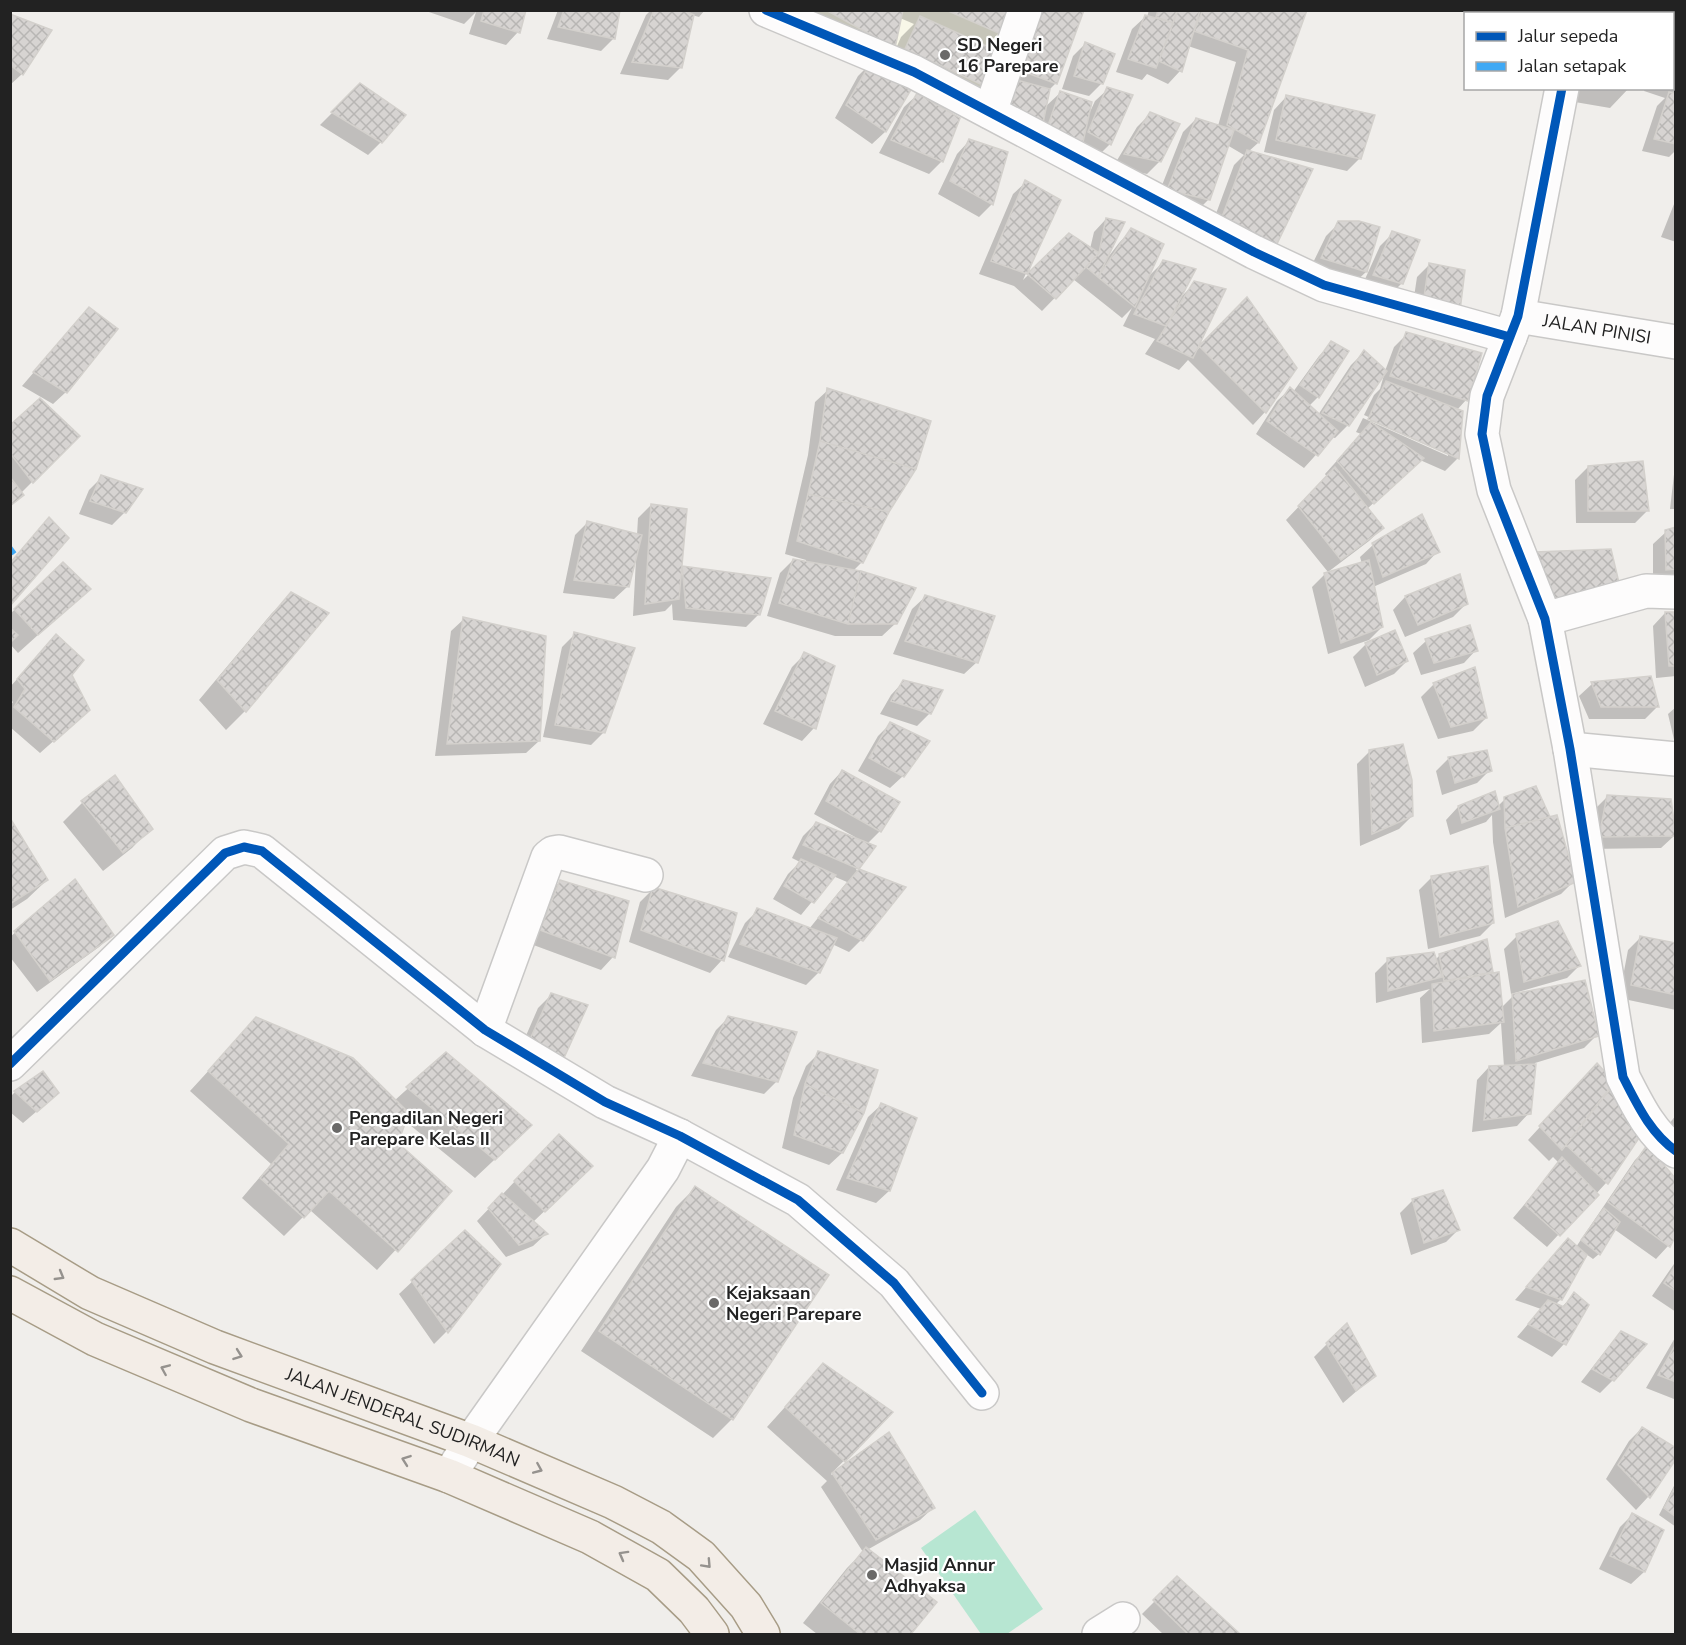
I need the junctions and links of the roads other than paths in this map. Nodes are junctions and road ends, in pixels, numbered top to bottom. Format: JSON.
{"nodes":[{"id":1,"x":766,"y":10,"type":"edge"},
{"id":2,"x":1025,"y":10,"type":"edge"},
{"id":3,"x":1562,"y":90,"type":"edge"},
{"id":4,"x":990,"y":112,"type":"junction"},
{"id":5,"x":1514,"y":327,"type":"junction"},
{"id":6,"x":1676,"y":342,"type":"edge"},
{"id":7,"x":1676,"y":592,"type":"edge"},
{"id":8,"x":1545,"y":618,"type":"junction"},
{"id":9,"x":1570,"y":749,"type":"junction"},
{"id":10,"x":1676,"y":759,"type":"edge"},
{"id":11,"x":646,"y":875,"type":"dead end"},
{"id":12,"x":485,"y":1030,"type":"junction"},
{"id":13,"x":10,"y":1064,"type":"edge"},
{"id":14,"x":680,"y":1136,"type":"junction"},
{"id":15,"x":1676,"y":1151,"type":"edge"},
{"id":16,"x":10,"y":1245,"type":"edge"},
{"id":17,"x":10,"y":1293,"type":"edge"},
{"id":18,"x":982,"y":1393,"type":"dead end"},
{"id":19,"x":471,"y":1441,"type":"junction"},
{"id":20,"x":449,"y":1476,"type":"junction"},
{"id":21,"x":712,"y":1635,"type":"edge"},
{"id":22,"x":763,"y":1635,"type":"edge"}],
"edges":[{"from":1,"to":4,"type":"street","name":"JALAN PINISI"},
{"from":2,"to":4,"type":"street"},
{"from":3,"to":5,"type":"street"},
{"from":4,"to":5,"type":"street","name":"JALAN PINISI"},
{"from":5,"to":6,"type":"street","name":"JALAN PINISI"},
{"from":5,"to":8,"type":"street"},
{"from":7,"to":8,"type":"street"},
{"from":8,"to":9,"type":"street"},
{"from":9,"to":10,"type":"street"},
{"from":9,"to":15,"type":"street"},
{"from":11,"to":12,"type":"street"},
{"from":12,"to":13,"type":"street"},
{"from":12,"to":14,"type":"street"},
{"from":14,"to":18,"type":"street"},
{"from":14,"to":19,"type":"street"},
{"from":16,"to":19,"type":"main road","name":"JALAN JENDERAL SUDIRMAN","one_way":true},
{"from":20,"to":17,"type":"main road","name":"JALAN JENDERAL SUDIRMAN","one_way":true},
{"from":19,"to":20,"type":"street"},
{"from":19,"to":22,"type":"main road","name":"JALAN JENDERAL SUDIRMAN","one_way":true},
{"from":21,"to":20,"type":"main road","name":"JALAN JENDERAL SUDIRMAN","one_way":true}]}
